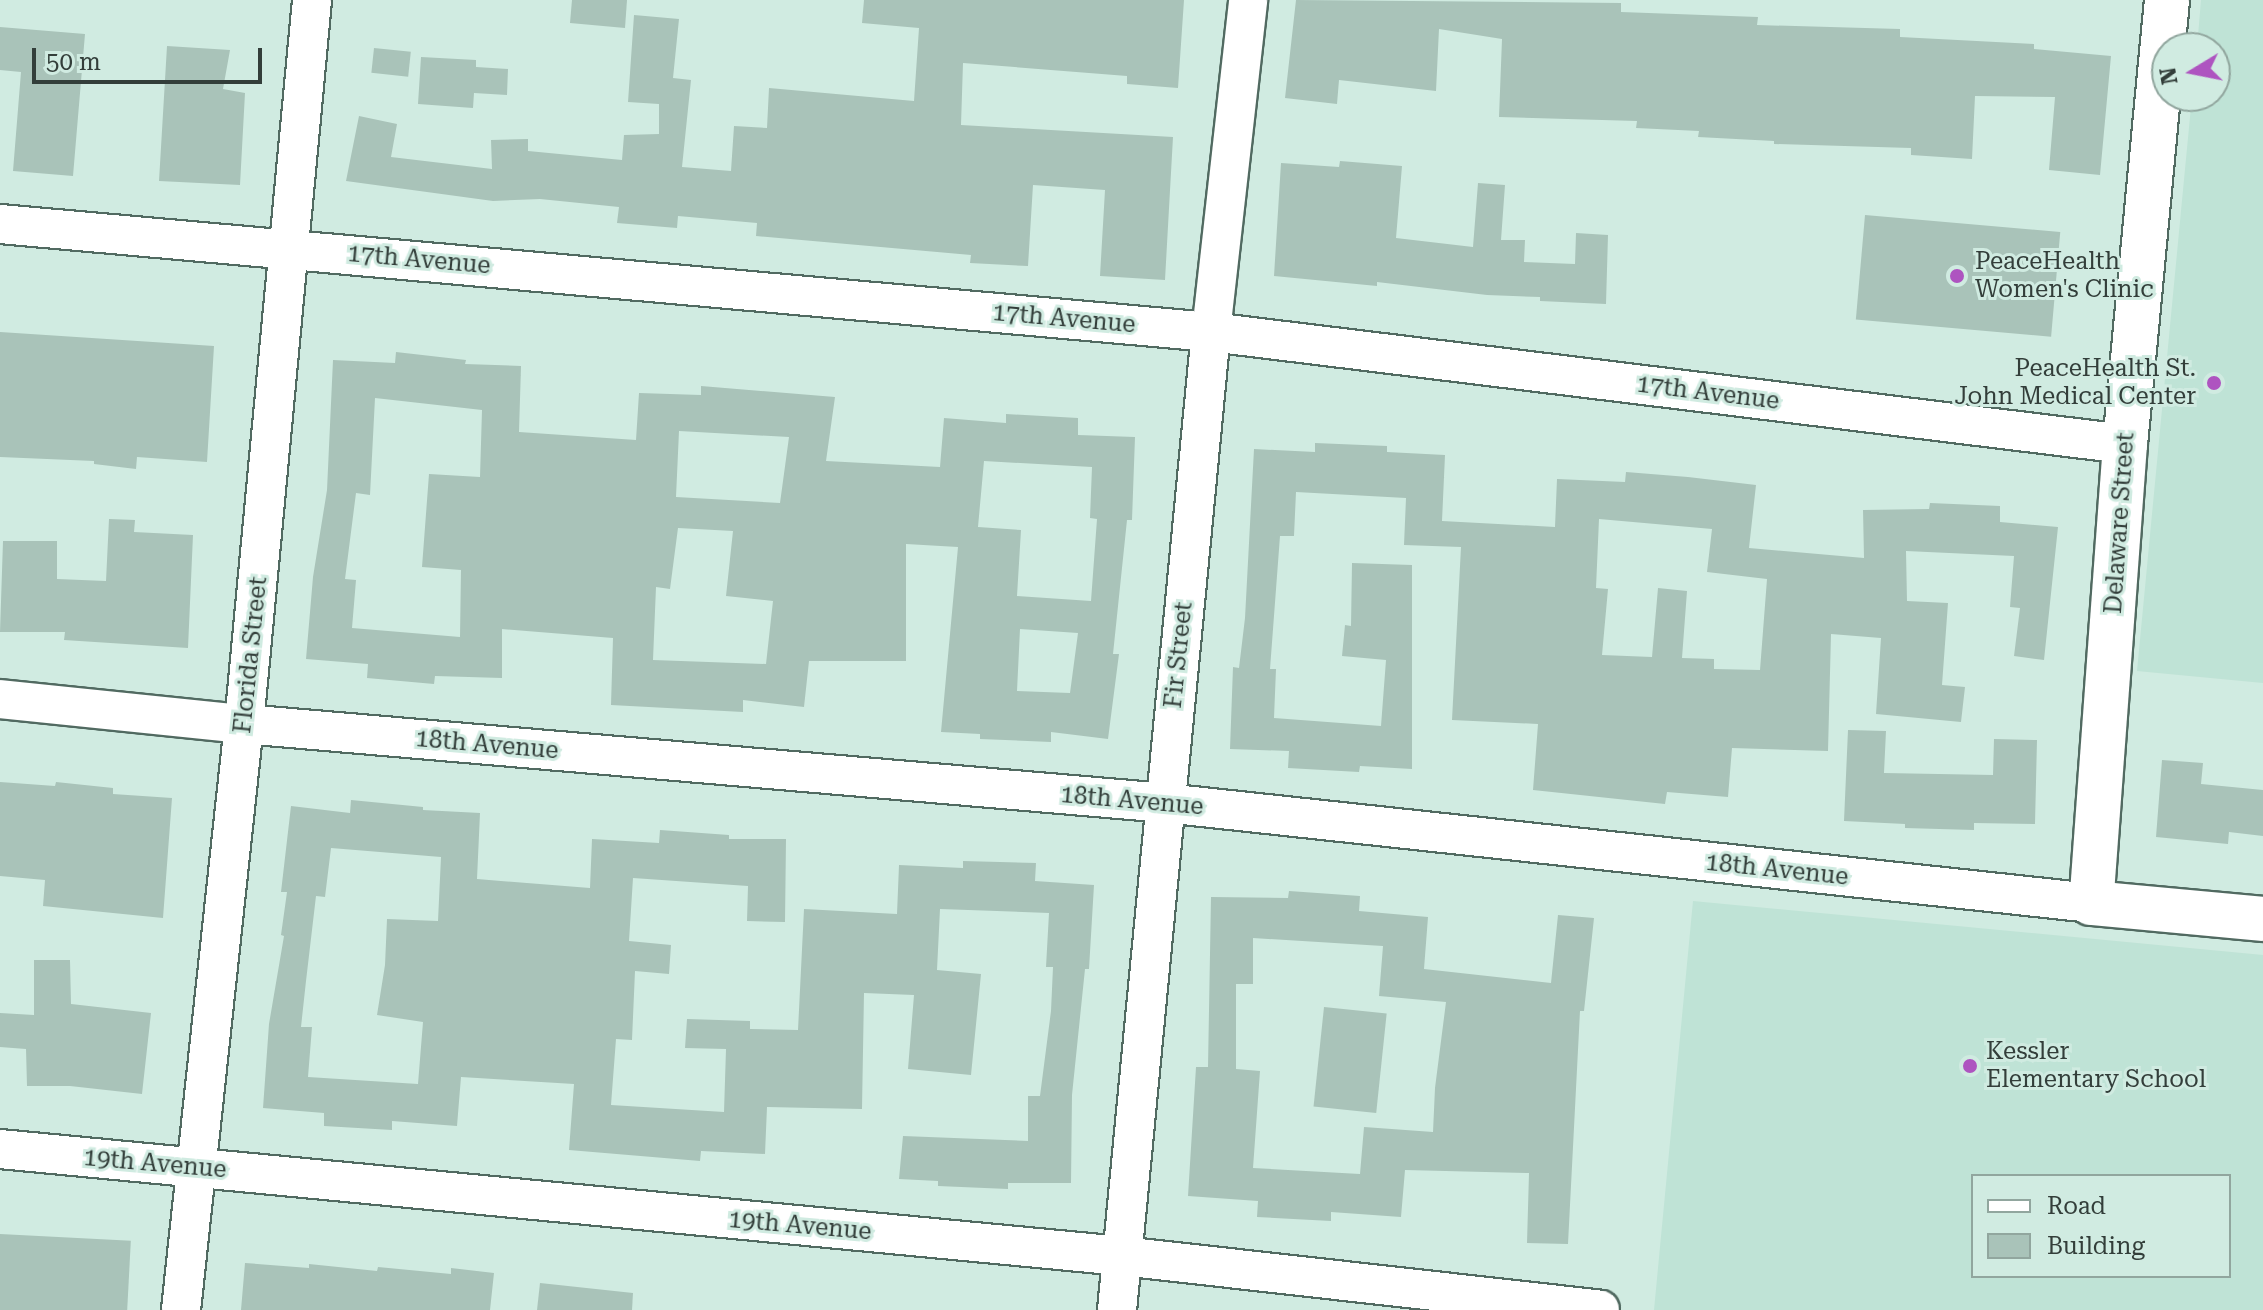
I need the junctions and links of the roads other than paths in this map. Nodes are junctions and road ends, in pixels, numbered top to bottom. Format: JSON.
{"nodes":[{"id":1,"x":312,"y":0,"type":"edge"},
{"id":2,"x":1248,"y":0,"type":"edge"},
{"id":3,"x":2167,"y":0,"type":"edge"},
{"id":4,"x":0,"y":224,"type":"edge"},
{"id":5,"x":289,"y":248,"type":"junction"},
{"id":6,"x":1211,"y":332,"type":"junction"},
{"id":7,"x":2125,"y":444,"type":"junction"},
{"id":8,"x":0,"y":699,"type":"edge"},
{"id":9,"x":244,"y":724,"type":"junction"},
{"id":10,"x":1165,"y":803,"type":"junction"},
{"id":11,"x":2091,"y":903,"type":"junction"},
{"id":12,"x":2263,"y":919,"type":"edge"},
{"id":13,"x":0,"y":1149,"type":"edge"},
{"id":14,"x":194,"y":1168,"type":"junction"},
{"id":15,"x":1122,"y":1256,"type":"junction"},
{"id":16,"x":181,"y":1310,"type":"edge"},
{"id":17,"x":1117,"y":1310,"type":"edge"},
{"id":18,"x":1600,"y":1310,"type":"edge"}],
"edges":[{"from":1,"to":5,"type":"street","name":"Florida Street"},
{"from":2,"to":6,"type":"street","name":"Fir Street"},
{"from":3,"to":7,"type":"street","name":"Delaware Street"},
{"from":4,"to":5,"type":"street","name":"17th Avenue"},
{"from":5,"to":6,"type":"street","name":"17th Avenue"},
{"from":5,"to":9,"type":"street","name":"Florida Street"},
{"from":6,"to":7,"type":"street","name":"17th Avenue"},
{"from":6,"to":10,"type":"street","name":"Fir Street"},
{"from":7,"to":11,"type":"street","name":"Delaware Street"},
{"from":8,"to":9,"type":"street","name":"18th Avenue"},
{"from":9,"to":10,"type":"street","name":"18th Avenue"},
{"from":9,"to":14,"type":"street","name":"Florida Street"},
{"from":10,"to":11,"type":"street","name":"18th Avenue"},
{"from":10,"to":15,"type":"street","name":"Fir Street"},
{"from":11,"to":12,"type":"street","name":"18th Avenue"},
{"from":13,"to":14,"type":"street","name":"19th Avenue"},
{"from":14,"to":15,"type":"street","name":"19th Avenue"},
{"from":14,"to":16,"type":"street","name":"Florida Street"},
{"from":15,"to":17,"type":"street","name":"Fir Street"},
{"from":15,"to":18,"type":"street","name":"19th Avenue"}]}
